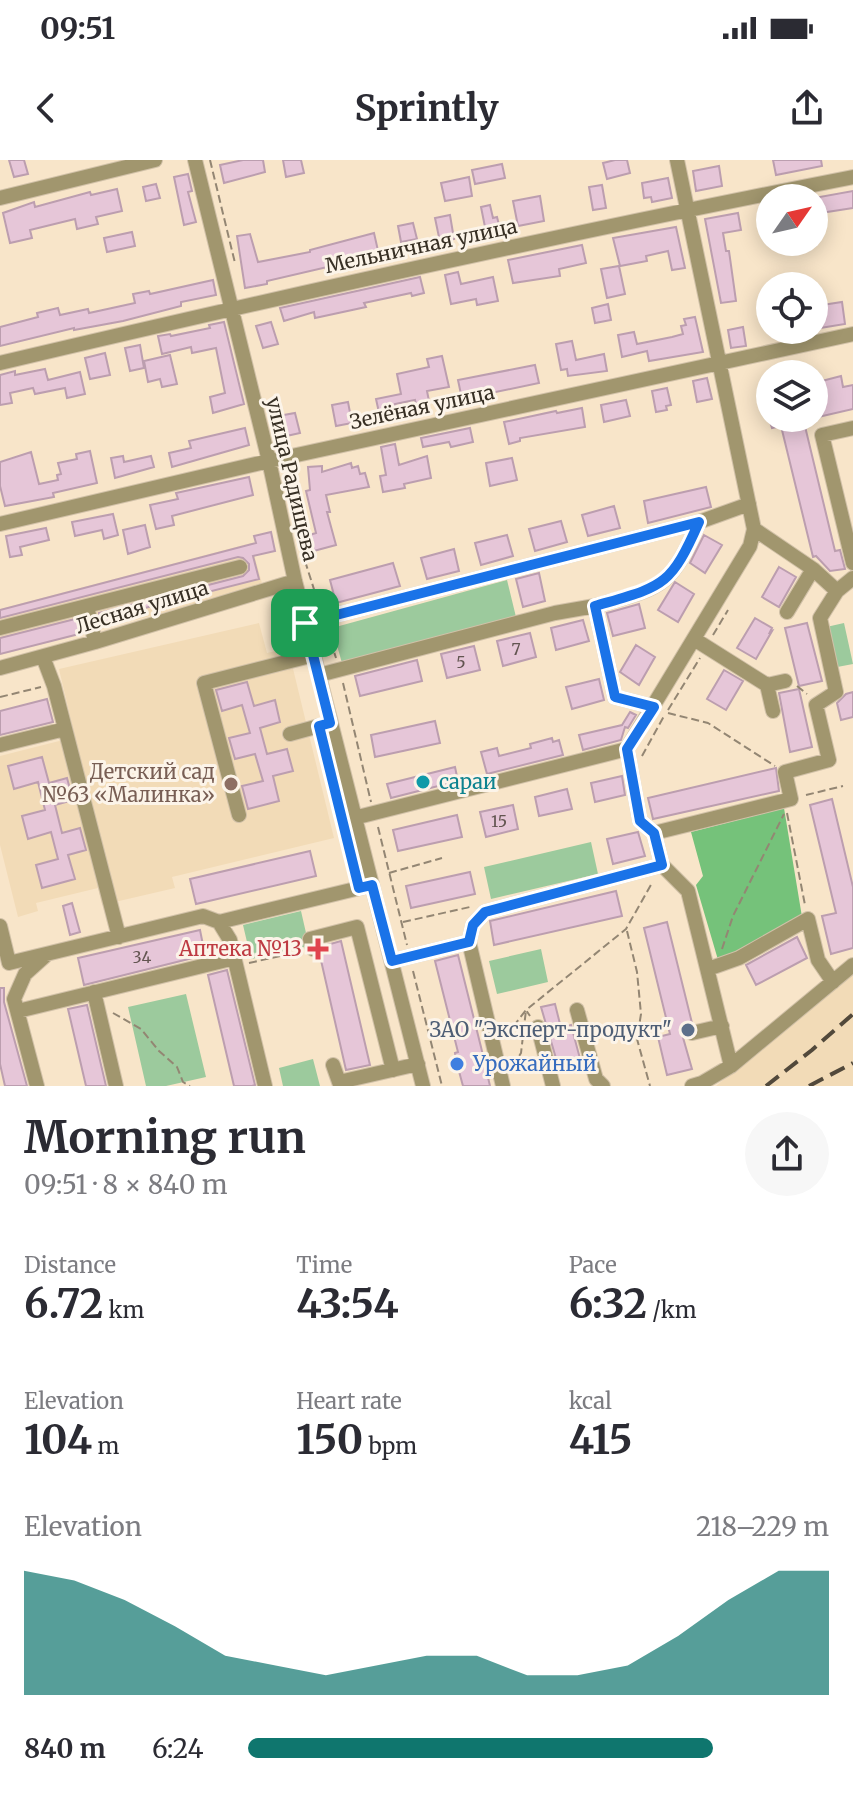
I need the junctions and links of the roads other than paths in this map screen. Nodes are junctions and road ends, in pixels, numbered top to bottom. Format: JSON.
{"nodes":[{"id":1,"x":155,"y":160,"type":"edge"},
{"id":2,"x":195,"y":160,"type":"edge"},
{"id":3,"x":677,"y":160,"type":"edge"},
{"id":4,"x":853,"y":177,"type":"edge"},
{"id":5,"x":0,"y":198,"type":"edge"},
{"id":6,"x":687,"y":210,"type":"junction"},
{"id":7,"x":231,"y":308,"type":"junction"},
{"id":8,"x":853,"y":334,"type":"edge"},
{"id":9,"x":720,"y":362,"type":"junction"},
{"id":10,"x":0,"y":363,"type":"edge"},
{"id":11,"x":853,"y":428,"type":"edge"},
{"id":12,"x":269,"y":461,"type":"junction"},
{"id":13,"x":749,"y":504,"type":"junction"},
{"id":14,"x":699,"y":522,"type":"junction"},
{"id":15,"x":0,"y":524,"type":"edge"},
{"id":16,"x":754,"y":529,"type":"junction"},
{"id":17,"x":853,"y":563,"type":"edge"},
{"id":18,"x":240,"y":567,"type":"dead end"},
{"id":19,"x":813,"y":569,"type":"junction"},
{"id":20,"x":853,"y":578,"type":"edge"},
{"id":21,"x":295,"y":581,"type":"junction"},
{"id":22,"x":837,"y":591,"type":"junction"},
{"id":23,"x":87,"y":606,"type":"junction"},
{"id":24,"x":595,"y":606,"type":"junction"},
{"id":25,"x":787,"y":612,"type":"dead end"},
{"id":26,"x":305,"y":623,"type":"junction"},
{"id":27,"x":0,"y":628,"type":"edge"},
{"id":28,"x":95,"y":642,"type":"junction"},
{"id":29,"x":700,"y":643,"type":"junction"},
{"id":30,"x":314,"y":655,"type":"junction"},
{"id":31,"x":43,"y":657,"type":"junction"},
{"id":32,"x":0,"y":668,"type":"edge"},
{"id":33,"x":319,"y":675,"type":"junction"},
{"id":34,"x":785,"y":681,"type":"road end"},
{"id":35,"x":767,"y":685,"type":"junction"},
{"id":36,"x":660,"y":709,"type":"junction"},
{"id":37,"x":773,"y":711,"type":"dead end"},
{"id":38,"x":330,"y":723,"type":"junction"},
{"id":39,"x":65,"y":729,"type":"junction"},
{"id":40,"x":290,"y":734,"type":"dead end"},
{"id":41,"x":0,"y":745,"type":"edge"},
{"id":42,"x":627,"y":749,"type":"junction"},
{"id":43,"x":239,"y":815,"type":"dead end"},
{"id":44,"x":354,"y":818,"type":"junction"},
{"id":45,"x":654,"y":833,"type":"junction"},
{"id":46,"x":662,"y":865,"type":"junction"},
{"id":47,"x":372,"y":885,"type":"junction"},
{"id":48,"x":219,"y":922,"type":"junction"},
{"id":49,"x":0,"y":926,"type":"edge"},
{"id":50,"x":119,"y":937,"type":"junction"},
{"id":51,"x":469,"y":942,"type":"junction"},
{"id":52,"x":313,"y":949,"type":"road end"},
{"id":53,"x":48,"y":953,"type":"junction"},
{"id":54,"x":392,"y":961,"type":"junction"},
{"id":55,"x":236,"y":962,"type":"junction"},
{"id":56,"x":853,"y":965,"type":"edge"},
{"id":57,"x":712,"y":968,"type":"junction"},
{"id":58,"x":833,"y":982,"type":"junction"},
{"id":59,"x":95,"y":1000,"type":"junction"},
{"id":60,"x":577,"y":1010,"type":"dead end"},
{"id":61,"x":18,"y":1011,"type":"junction"},
{"id":62,"x":722,"y":1026,"type":"junction"},
{"id":63,"x":538,"y":1027,"type":"road end"},
{"id":64,"x":692,"y":1033,"type":"dead end"},
{"id":65,"x":418,"y":1064,"type":"junction"},
{"id":66,"x":333,"y":1065,"type":"dead end"},
{"id":67,"x":731,"y":1066,"type":"junction"},
{"id":68,"x":393,"y":1070,"type":"junction"},
{"id":69,"x":503,"y":1085,"type":"edge"},
{"id":70,"x":37,"y":1086,"type":"edge"},
{"id":71,"x":116,"y":1086,"type":"edge"},
{"id":72,"x":265,"y":1086,"type":"edge"},
{"id":73,"x":423,"y":1086,"type":"edge"},
{"id":74,"x":553,"y":1086,"type":"edge"},
{"id":75,"x":603,"y":1086,"type":"edge"},
{"id":76,"x":692,"y":1086,"type":"edge"}],
"edges":[{"from":1,"to":5,"type":"street"},
{"from":2,"to":7,"type":"street","name":"улица Радищева"},
{"from":3,"to":6,"type":"street"},
{"from":4,"to":6,"type":"street","name":"Мельничная улица"},
{"from":6,"to":7,"type":"street","name":"Мельничная улица"},
{"from":6,"to":9,"type":"street"},
{"from":7,"to":10,"type":"street","name":"Мельничная улица"},
{"from":7,"to":12,"type":"street","name":"улица Радищева"},
{"from":8,"to":9,"type":"street","name":"Зелёная улица"},
{"from":9,"to":12,"type":"street","name":"Зелёная улица"},
{"from":9,"to":13,"type":"street"},
{"from":11,"to":17,"type":"street"},
{"from":12,"to":15,"type":"street","name":"Зелёная улица"},
{"from":12,"to":21,"type":"street","name":"улица Радищева"},
{"from":13,"to":14,"type":"street"},
{"from":13,"to":16,"type":"street"},
{"from":14,"to":24,"type":"street"},
{"from":14,"to":26,"type":"street"},
{"from":16,"to":19,"type":"street"},
{"from":16,"to":29,"type":"street"},
{"from":18,"to":23,"type":"street"},
{"from":19,"to":22,"type":"street"},
{"from":19,"to":25,"type":"street"},
{"from":20,"to":22,"type":"street"},
{"from":21,"to":26,"type":"street","name":"улица Радищева"},
{"from":21,"to":28,"type":"street","name":"Лесная улица"},
{"from":22,"to":45,"type":"street"},
{"from":23,"to":27,"type":"street"},
{"from":23,"to":28,"type":"street"},
{"from":24,"to":33,"type":"street"},
{"from":24,"to":36,"type":"street"},
{"from":26,"to":30,"type":"street","name":"улица Радищева"},
{"from":28,"to":31,"type":"street","name":"Лесная улица"},
{"from":29,"to":35,"type":"street"},
{"from":29,"to":36,"type":"street"},
{"from":30,"to":33,"type":"street","name":"улица Радищева"},
{"from":30,"to":43,"type":"street"},
{"from":31,"to":32,"type":"street","name":"Лесная улица"},
{"from":31,"to":39,"type":"street"},
{"from":33,"to":38,"type":"street","name":"улица Радищева"},
{"from":34,"to":35,"type":"street"},
{"from":35,"to":37,"type":"street"},
{"from":36,"to":42,"type":"street"},
{"from":38,"to":40,"type":"street"},
{"from":38,"to":44,"type":"street","name":"улица Радищева"},
{"from":39,"to":41,"type":"street"},
{"from":39,"to":50,"type":"street"},
{"from":42,"to":44,"type":"street"},
{"from":42,"to":45,"type":"street"},
{"from":44,"to":47,"type":"street","name":"улица Радищева"},
{"from":45,"to":46,"type":"street"},
{"from":46,"to":51,"type":"street"},
{"from":46,"to":57,"type":"street"},
{"from":47,"to":48,"type":"street"},
{"from":47,"to":54,"type":"street","name":"улица Радищева"},
{"from":48,"to":50,"type":"street"},
{"from":48,"to":55,"type":"street"},
{"from":49,"to":53,"type":"street"},
{"from":50,"to":53,"type":"street"},
{"from":51,"to":54,"type":"street"},
{"from":51,"to":69,"type":"street"},
{"from":52,"to":68,"type":"street"},
{"from":53,"to":61,"type":"street"},
{"from":54,"to":65,"type":"street","name":"улица Радищева"},
{"from":55,"to":59,"type":"street"},
{"from":55,"to":72,"type":"street"},
{"from":56,"to":58,"type":"street"},
{"from":57,"to":58,"type":"street"},
{"from":57,"to":62,"type":"street"},
{"from":58,"to":67,"type":"street"},
{"from":59,"to":61,"type":"street"},
{"from":59,"to":71,"type":"street"},
{"from":60,"to":75,"type":"street"},
{"from":61,"to":70,"type":"street"},
{"from":62,"to":64,"type":"street"},
{"from":62,"to":67,"type":"street"},
{"from":63,"to":74,"type":"street"},
{"from":65,"to":68,"type":"street"},
{"from":65,"to":73,"type":"street","name":"улица Радищева"},
{"from":66,"to":68,"type":"street"},
{"from":67,"to":76,"type":"street"}]}
